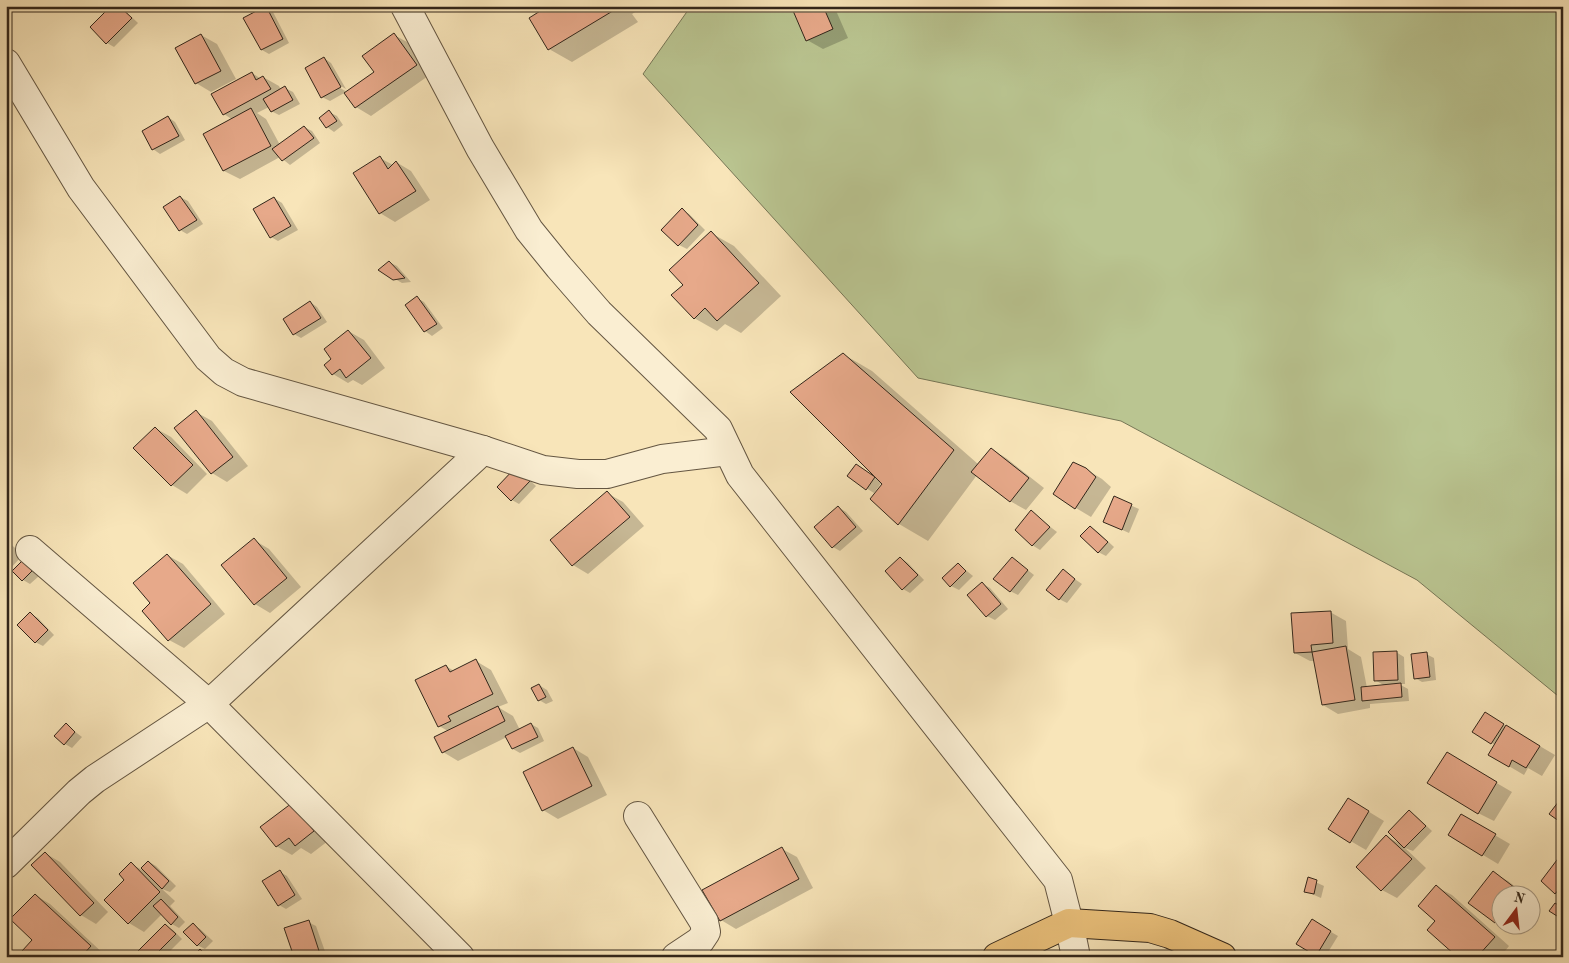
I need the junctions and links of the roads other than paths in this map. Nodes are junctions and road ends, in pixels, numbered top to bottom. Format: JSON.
{"nodes":[{"id":1,"x":406,"y":6,"type":"edge"},
{"id":2,"x":6,"y":63,"type":"edge"},
{"id":3,"x":483,"y":450,"type":"junction"},
{"id":4,"x":728,"y":452,"type":"junction"},
{"id":5,"x":30,"y":550,"type":"dead end"},
{"id":6,"x":209,"y":704,"type":"junction"},
{"id":7,"x":638,"y":816,"type":"dead end"},
{"id":8,"x":6,"y":864,"type":"edge"},
{"id":9,"x":1069,"y":923,"type":"junction"},
{"id":10,"x":460,"y":957,"type":"edge"},
{"id":11,"x":676,"y":957,"type":"edge"},
{"id":12,"x":997,"y":957,"type":"edge"},
{"id":13,"x":1076,"y":957,"type":"edge"},
{"id":14,"x":1222,"y":957,"type":"edge"}],
"edges":[{"from":1,"to":4,"type":"street"},
{"from":2,"to":3,"type":"street"},
{"from":3,"to":4,"type":"street"},
{"from":3,"to":6,"type":"street"},
{"from":4,"to":9,"type":"street"},
{"from":5,"to":6,"type":"street"},
{"from":6,"to":8,"type":"street"},
{"from":6,"to":10,"type":"street"},
{"from":7,"to":11,"type":"street"},
{"from":9,"to":12,"type":"main road"},
{"from":9,"to":13,"type":"street"},
{"from":9,"to":14,"type":"main road"}]}
